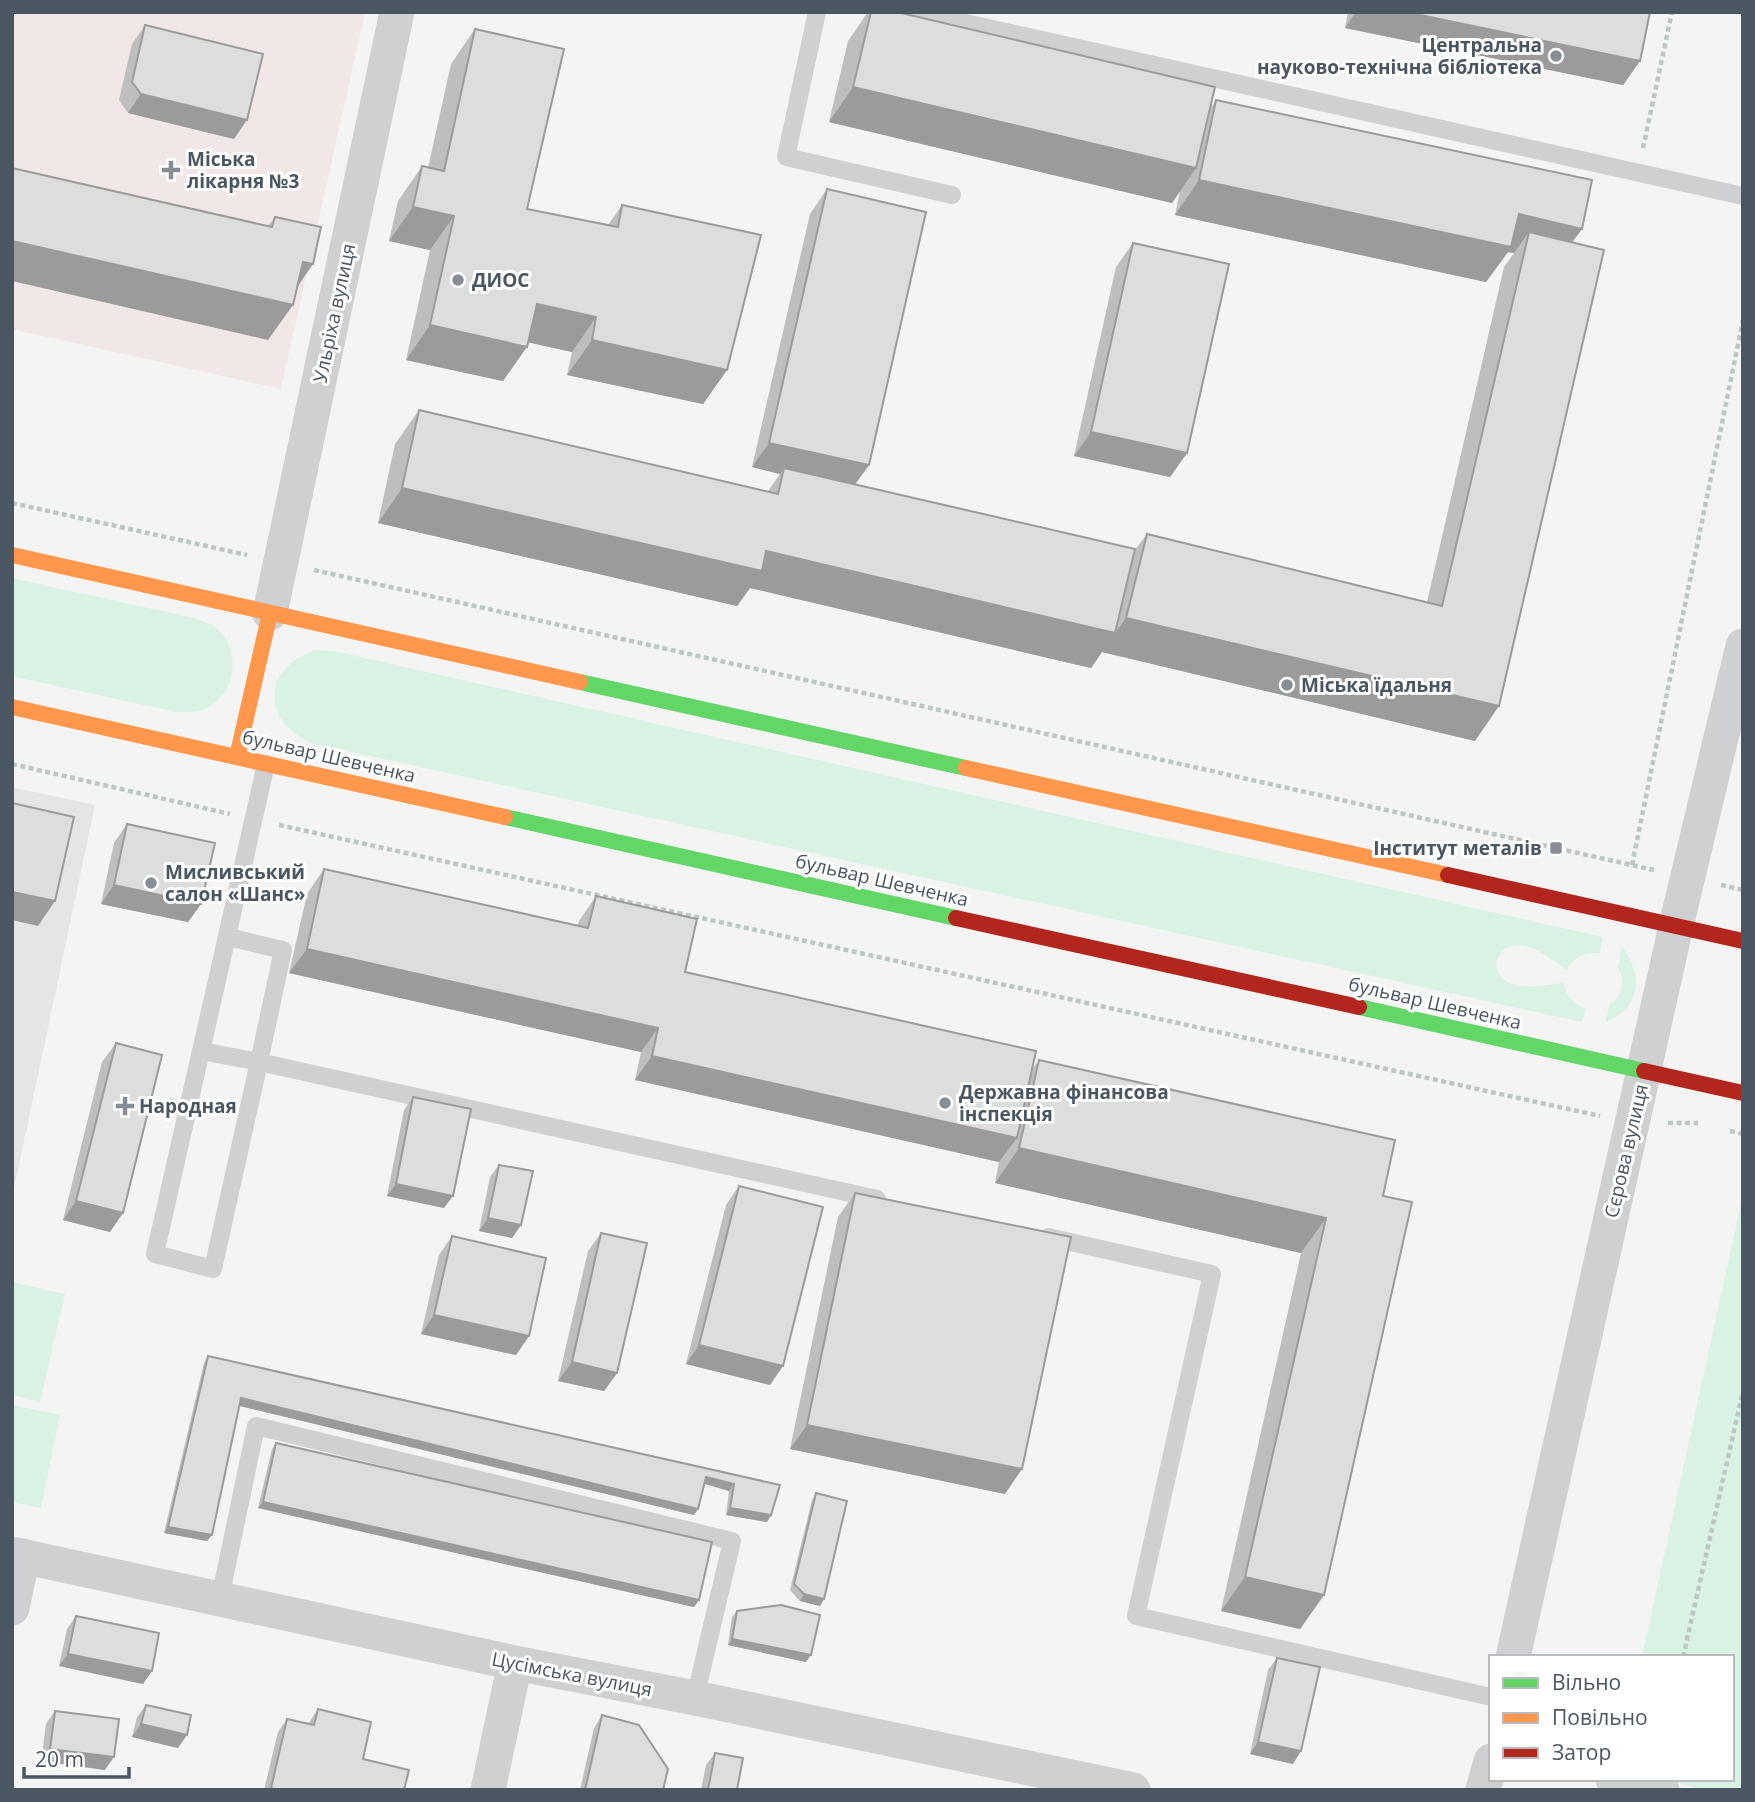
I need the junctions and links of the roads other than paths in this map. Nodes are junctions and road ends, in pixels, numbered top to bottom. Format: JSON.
{"nodes":[{"id":1,"x":397,"y":12,"type":"edge"},
{"id":2,"x":817,"y":12,"type":"edge"},
{"id":3,"x":915,"y":12,"type":"edge"},
{"id":4,"x":953,"y":195,"type":"dead end"},
{"id":5,"x":1743,"y":196,"type":"edge"},
{"id":6,"x":12,"y":555,"type":"edge"},
{"id":7,"x":270,"y":613,"type":"junction"},
{"id":8,"x":1743,"y":646,"type":"edge"},
{"id":9,"x":12,"y":707,"type":"edge"},
{"id":10,"x":237,"y":757,"type":"junction"},
{"id":11,"x":266,"y":764,"type":"junction"},
{"id":12,"x":1676,"y":926,"type":"junction"},
{"id":13,"x":228,"y":937,"type":"junction"},
{"id":14,"x":1743,"y":940,"type":"edge"},
{"id":15,"x":201,"y":1051,"type":"junction"},
{"id":16,"x":259,"y":1062,"type":"junction"},
{"id":17,"x":1644,"y":1072,"type":"junction"},
{"id":18,"x":1743,"y":1093,"type":"edge"},
{"id":19,"x":899,"y":1204,"type":"edge"},
{"id":20,"x":1035,"y":1234,"type":"edge"},
{"id":21,"x":18,"y":1555,"type":"edge"},
{"id":22,"x":220,"y":1598,"type":"junction"},
{"id":23,"x":12,"y":1608,"type":"edge"},
{"id":24,"x":1513,"y":1655,"type":"edge"},
{"id":25,"x":515,"y":1663,"type":"junction"},
{"id":26,"x":1489,"y":1697,"type":"edge"},
{"id":27,"x":695,"y":1698,"type":"junction"},
{"id":28,"x":1489,"y":1767,"type":"edge"},
{"id":29,"x":993,"y":1775,"type":"edge"},
{"id":30,"x":1622,"y":1781,"type":"edge"},
{"id":31,"x":488,"y":1790,"type":"edge"},
{"id":32,"x":1133,"y":1790,"type":"edge"},
{"id":33,"x":1482,"y":1790,"type":"edge"},
{"id":34,"x":1662,"y":1790,"type":"edge"}],
"edges":[{"from":1,"to":7,"type":"street","name":"Ульріха вулиця"},
{"from":2,"to":4,"type":"lane"},
{"from":3,"to":5,"type":"lane"},
{"from":6,"to":7,"type":"main road"},
{"from":7,"to":10,"type":"main road"},
{"from":7,"to":12,"type":"main road"},
{"from":8,"to":12,"type":"street","name":"Сєрова вулиця"},
{"from":9,"to":10,"type":"main road","name":"бульвар Шевченка"},
{"from":10,"to":11,"type":"main road","name":"бульвар Шевченка"},
{"from":11,"to":13,"type":"lane"},
{"from":11,"to":17,"type":"main road","name":"бульвар Шевченка"},
{"from":12,"to":14,"type":"main road"},
{"from":12,"to":17,"type":"street","name":"Сєрова вулиця"},
{"from":13,"to":15,"type":"lane"},
{"from":13,"to":16,"type":"lane"},
{"from":15,"to":16,"type":"lane"},
{"from":15,"to":16,"type":"lane"},
{"from":16,"to":19,"type":"lane"},
{"from":17,"to":18,"type":"main road","name":"бульвар Шевченка"},
{"from":17,"to":24,"type":"street","name":"Сєрова вулиця"},
{"from":20,"to":26,"type":"lane"},
{"from":21,"to":22,"type":"street","name":"Цусімська вулиця"},
{"from":21,"to":23,"type":"street"},
{"from":22,"to":25,"type":"street","name":"Цусімська вулиця"},
{"from":22,"to":27,"type":"lane"},
{"from":25,"to":27,"type":"street","name":"Цусімська вулиця"},
{"from":25,"to":31,"type":"street"},
{"from":27,"to":29,"type":"street","name":"Цусімська вулиця"},
{"from":28,"to":33,"type":"street"},
{"from":29,"to":32,"type":"street","name":"Цусімська вулиця"},
{"from":30,"to":34,"type":"street"}]}
